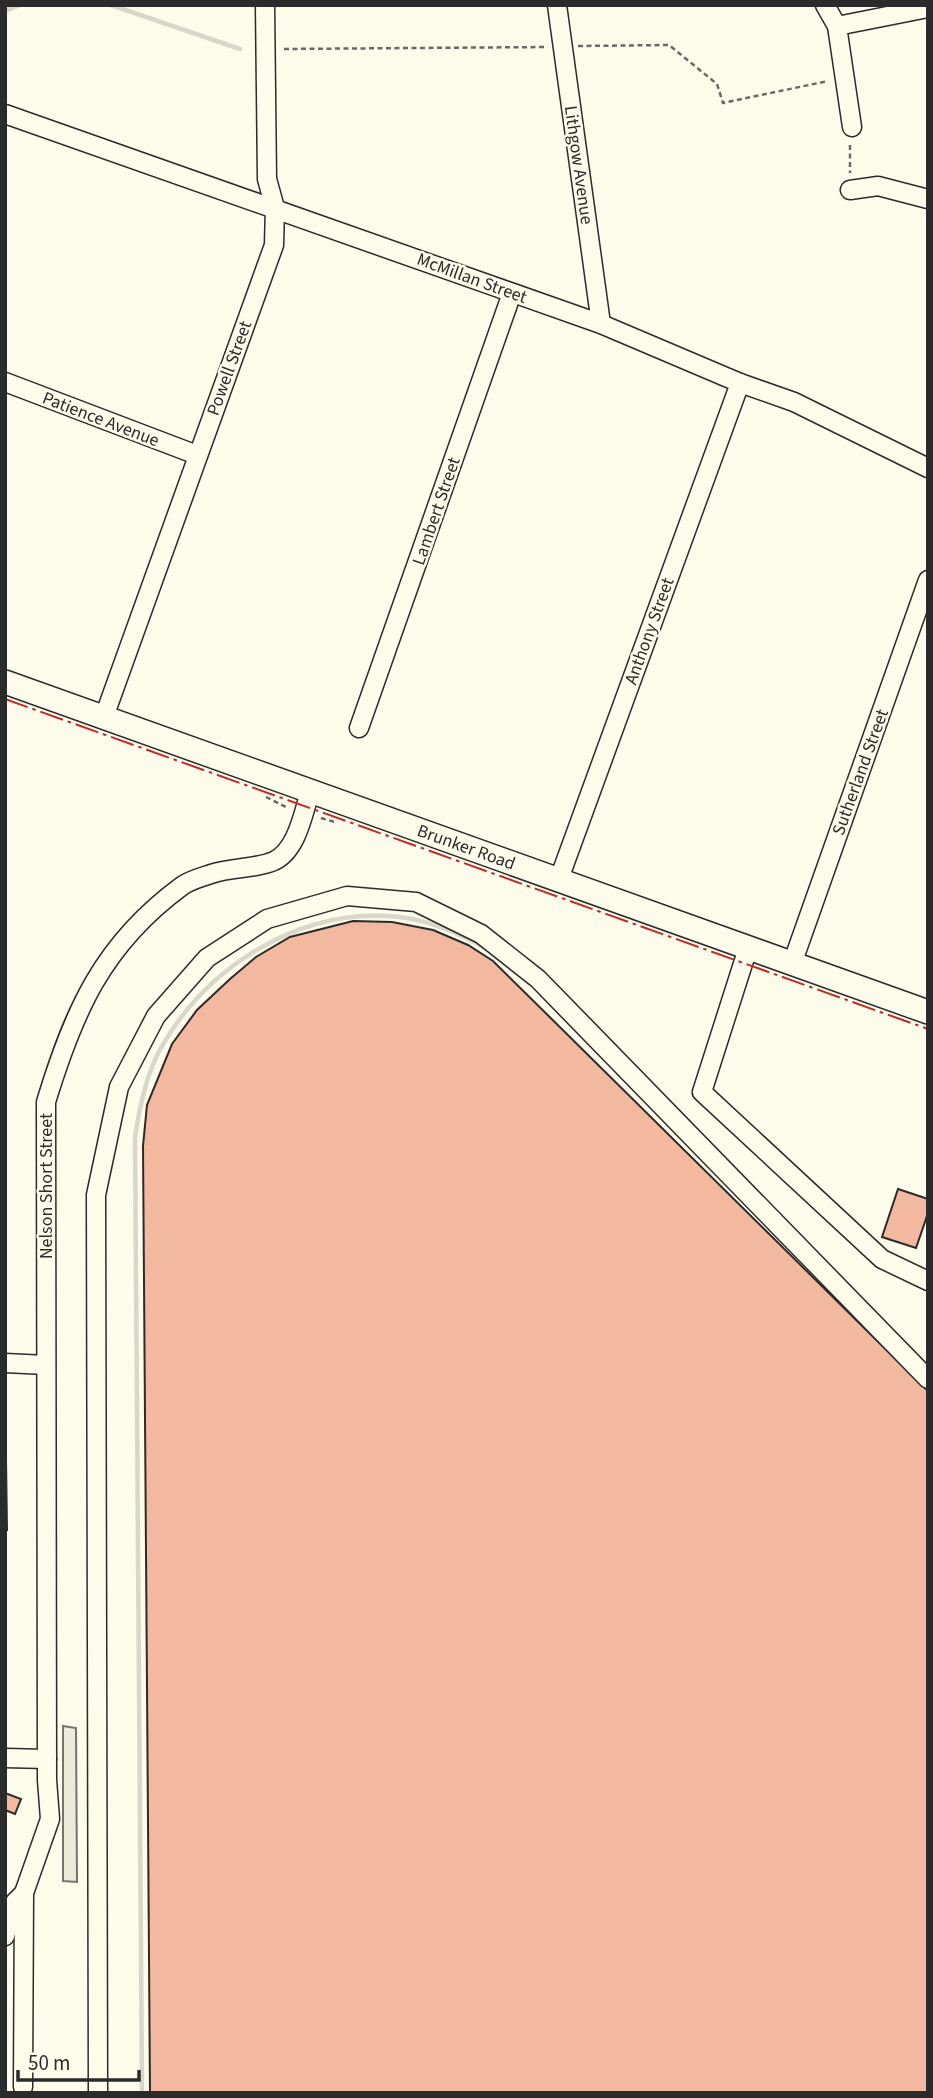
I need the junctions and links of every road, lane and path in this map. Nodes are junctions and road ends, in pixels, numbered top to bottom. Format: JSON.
{"nodes":[{"id":1,"x":265,"y":5,"type":"edge"},
{"id":2,"x":557,"y":5,"type":"edge"},
{"id":3,"x":825,"y":5,"type":"edge"},
{"id":4,"x":928,"y":8,"type":"edge"},
{"id":5,"x":837,"y":26,"type":"junction"},
{"id":6,"x":5,"y":114,"type":"edge"},
{"id":7,"x":852,"y":127,"type":"dead end"},
{"id":8,"x":850,"y":145,"type":"dead end"},
{"id":9,"x":850,"y":190,"type":"joint"},
{"id":10,"x":928,"y":199,"type":"edge"},
{"id":11,"x":275,"y":208,"type":"junction"},
{"id":12,"x":512,"y":293,"type":"junction"},
{"id":13,"x":601,"y":324,"type":"junction"},
{"id":14,"x":5,"y":382,"type":"edge"},
{"id":15,"x":740,"y":383,"type":"junction"},
{"id":16,"x":198,"y":455,"type":"junction"},
{"id":17,"x":928,"y":468,"type":"edge"},
{"id":18,"x":928,"y":580,"type":"edge"},
{"id":19,"x":5,"y":682,"type":"edge"},
{"id":20,"x":104,"y":717,"type":"junction"},
{"id":21,"x":359,"y":728,"type":"dead end"},
{"id":22,"x":310,"y":792,"type":"junction"},
{"id":23,"x":559,"y":879,"type":"junction"},
{"id":24,"x":748,"y":948,"type":"junction"},
{"id":25,"x":792,"y":964,"type":"junction"},
{"id":26,"x":928,"y":1012,"type":"edge"},
{"id":27,"x":928,"y":1281,"type":"edge"},
{"id":28,"x":5,"y":1363,"type":"edge"},
{"id":29,"x":46,"y":1365,"type":"junction"},
{"id":30,"x":928,"y":1380,"type":"edge"},
{"id":31,"x":5,"y":1758,"type":"edge"},
{"id":32,"x":47,"y":1759,"type":"junction"},
{"id":33,"x":23,"y":1893,"type":"junction"},
{"id":34,"x":5,"y":1936,"type":"edge"},
{"id":35,"x":5,"y":2065,"type":"edge"},
{"id":36,"x":23,"y":2090,"type":"edge"},
{"id":37,"x":98,"y":2093,"type":"edge"}],
"edges":[{"from":1,"to":11,"type":"street","name":"Powell Street"},
{"from":2,"to":13,"type":"street","name":"Lithgow Avenue"},
{"from":3,"to":5,"type":"street"},
{"from":4,"to":5,"type":"street"},
{"from":5,"to":7,"type":"street"},
{"from":6,"to":11,"type":"street","name":"McMillan Street"},
{"from":8,"to":9,"type":"path"},
{"from":9,"to":10,"type":"street"},
{"from":11,"to":12,"type":"street","name":"McMillan Street"},
{"from":11,"to":16,"type":"street","name":"Powell Street"},
{"from":12,"to":13,"type":"street","name":"McMillan Street"},
{"from":12,"to":21,"type":"street","name":"Lambert Street"},
{"from":13,"to":15,"type":"street","name":"McMillan Street"},
{"from":14,"to":16,"type":"street","name":"Patience Avenue"},
{"from":15,"to":17,"type":"street","name":"McMillan Street"},
{"from":15,"to":23,"type":"street","name":"Anthony Street"},
{"from":16,"to":20,"type":"street","name":"Powell Street"},
{"from":18,"to":25,"type":"street","name":"Sutherland Street"},
{"from":19,"to":20,"type":"main road","name":"Brunker Road"},
{"from":20,"to":22,"type":"main road","name":"Brunker Road"},
{"from":22,"to":23,"type":"main road","name":"Brunker Road"},
{"from":22,"to":29,"type":"street","name":"Nelson Short Street"},
{"from":23,"to":24,"type":"main road","name":"Brunker Road"},
{"from":24,"to":25,"type":"main road","name":"Brunker Road"},
{"from":24,"to":27,"type":"street"},
{"from":25,"to":26,"type":"main road","name":"Brunker Road"},
{"from":28,"to":29,"type":"street"},
{"from":29,"to":32,"type":"street","name":"Nelson Short Street"},
{"from":30,"to":37,"type":"street"},
{"from":31,"to":32,"type":"street"},
{"from":32,"to":33,"type":"street","name":"Nelson Short Street"},
{"from":33,"to":34,"type":"street","name":"Nelson Short Street"},
{"from":33,"to":36,"type":"street"},
{"from":35,"to":36,"type":"street"}]}
